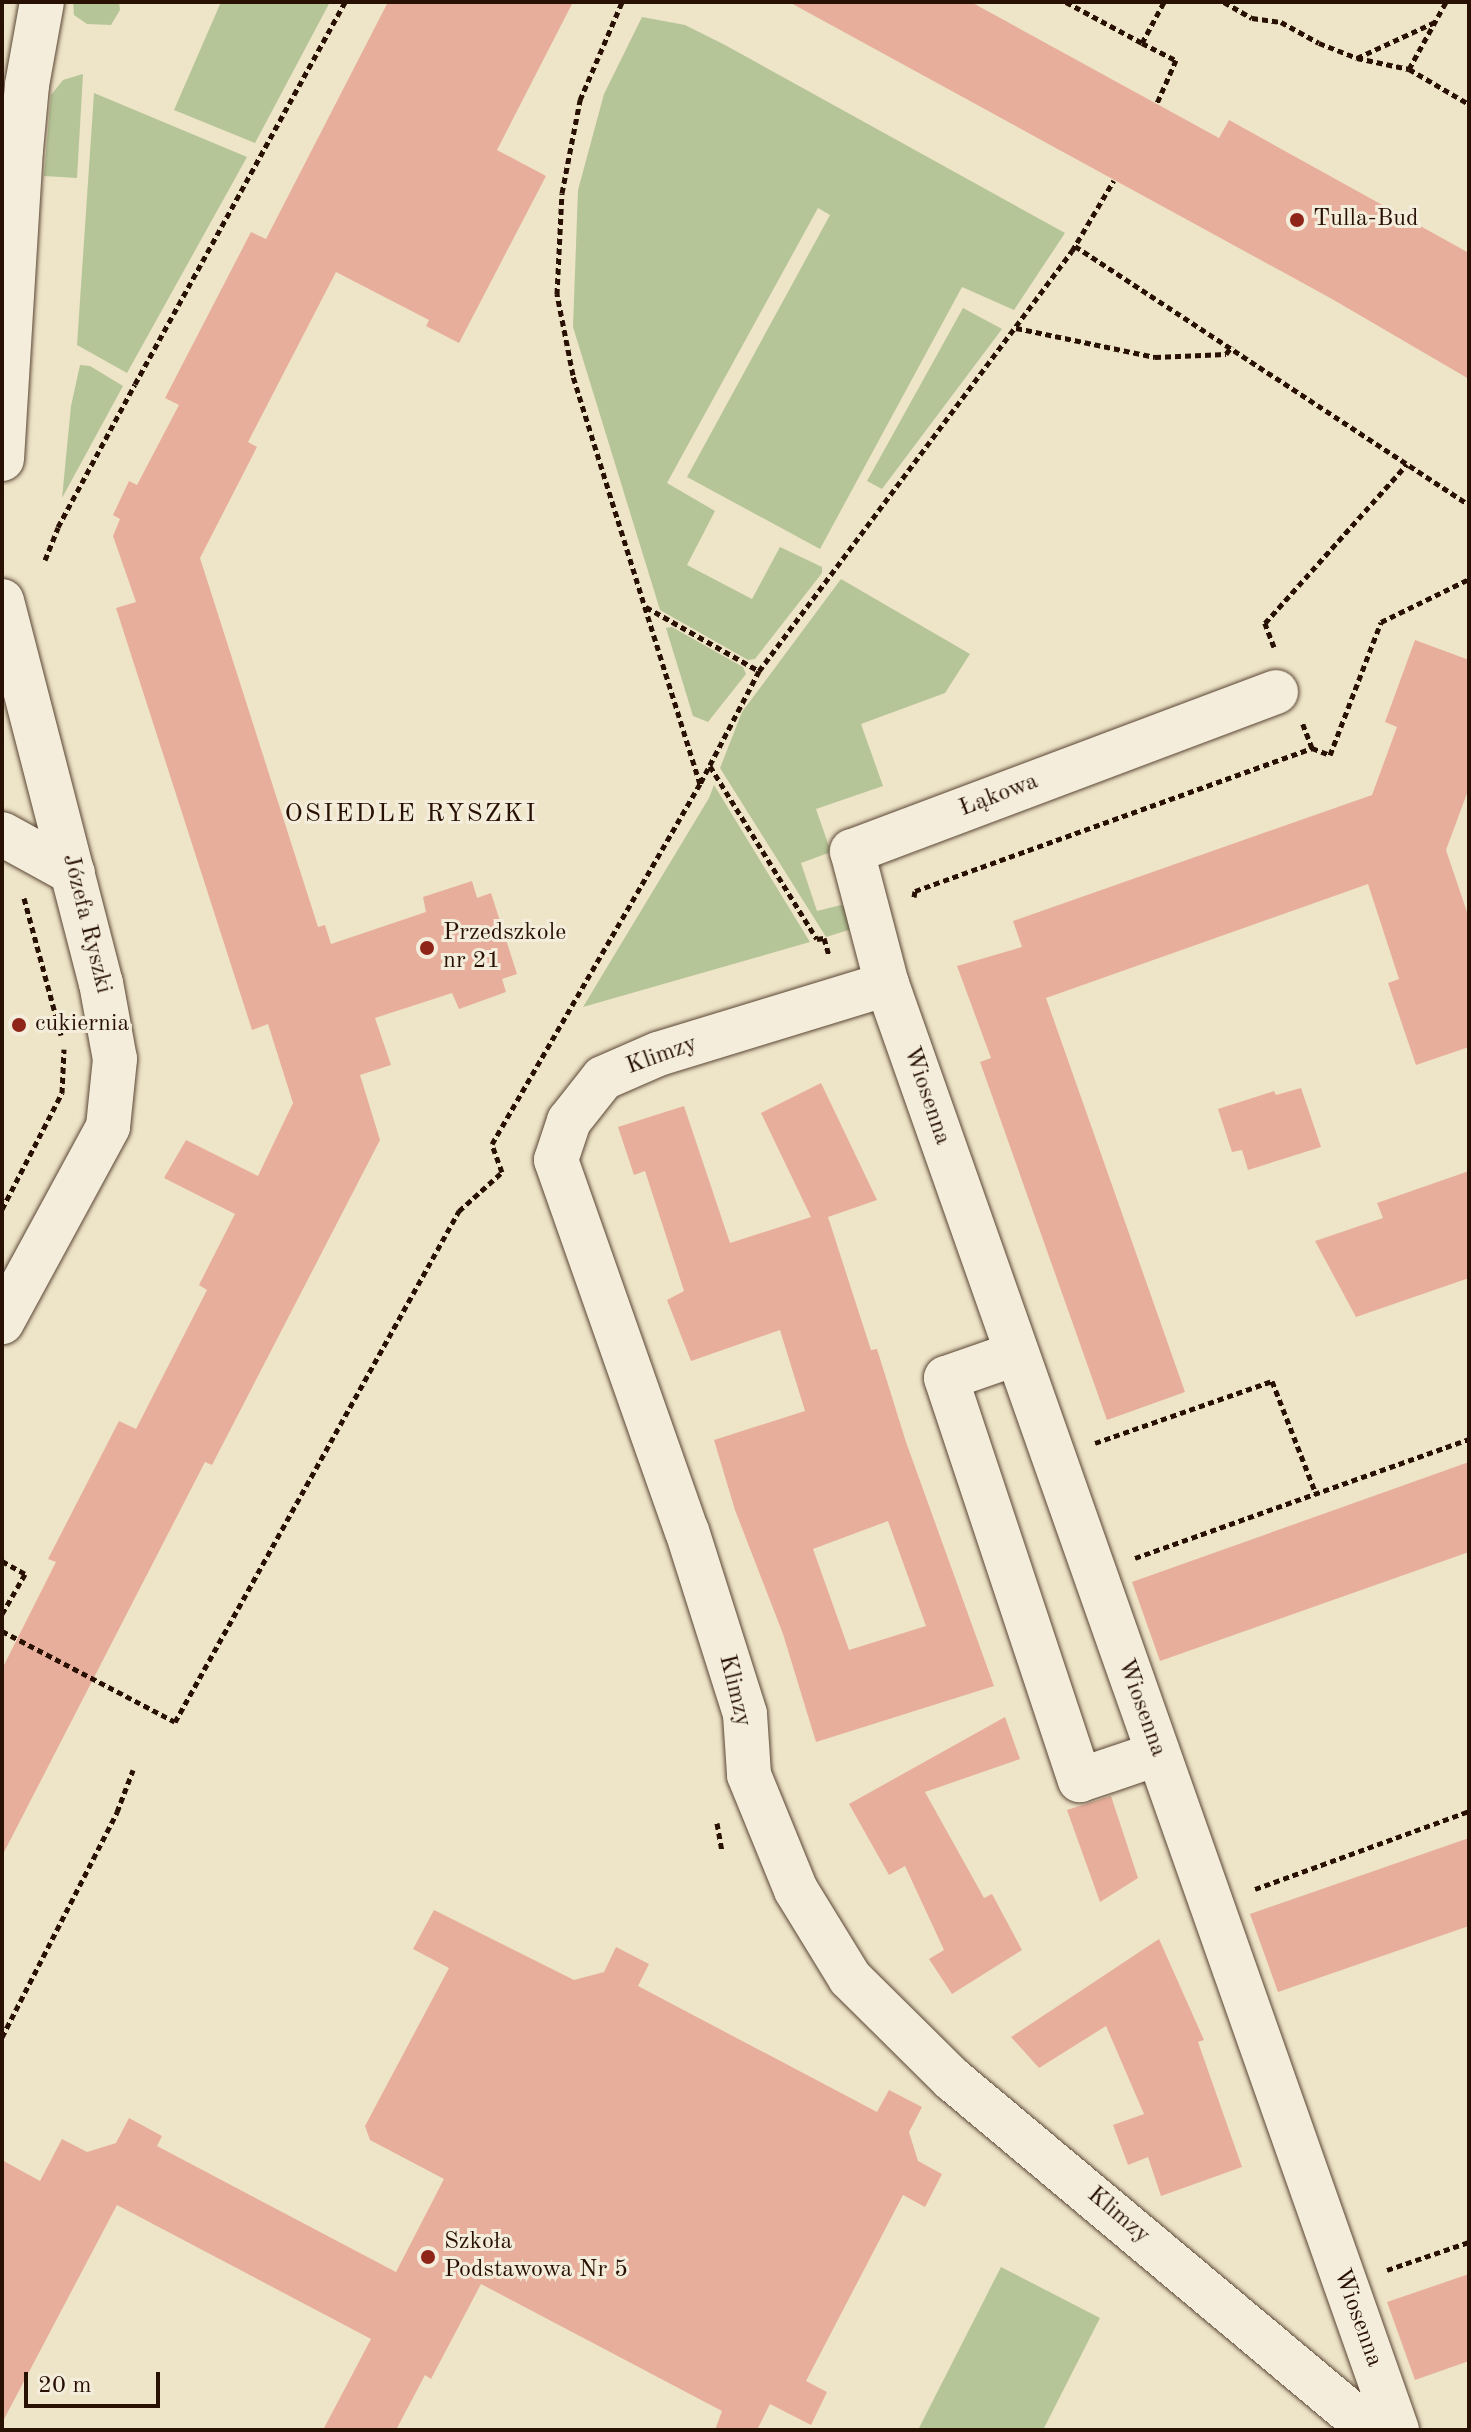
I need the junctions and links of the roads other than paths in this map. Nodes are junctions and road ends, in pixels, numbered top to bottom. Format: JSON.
{"nodes":[{"id":1,"x":42,"y":2,"type":"edge"},
{"id":2,"x":11,"y":149,"type":"edge"},
{"id":3,"x":2,"y":459,"type":"edge"},
{"id":4,"x":2,"y":601,"type":"edge"},
{"id":5,"x":1285,"y":688,"type":"road end"},
{"id":6,"x":5,"y":835,"type":"edge"},
{"id":7,"x":73,"y":873,"type":"junction"},
{"id":8,"x":887,"y":984,"type":"junction"},
{"id":9,"x":2,"y":1322,"type":"edge"},
{"id":10,"x":1015,"y":1354,"type":"junction"},
{"id":11,"x":1157,"y":1754,"type":"junction"},
{"id":12,"x":1371,"y":2430,"type":"edge"},
{"id":13,"x":1397,"y":2430,"type":"edge"}],
"edges":[{"from":1,"to":2,"type":"street"},
{"from":2,"to":3,"type":"street"},
{"from":4,"to":7,"type":"street","name":"Józefa Ryszki"},
{"from":5,"to":8,"type":"street","name":"Łąkowa"},
{"from":6,"to":7,"type":"street"},
{"from":7,"to":9,"type":"street","name":"Józefa Ryszki"},
{"from":8,"to":10,"type":"street","name":"Wiosenna"},
{"from":8,"to":12,"type":"street","name":"Klimzy"},
{"from":10,"to":11,"type":"street","name":"Wiosenna"},
{"from":10,"to":11,"type":"street"},
{"from":11,"to":13,"type":"street","name":"Wiosenna"}]}
